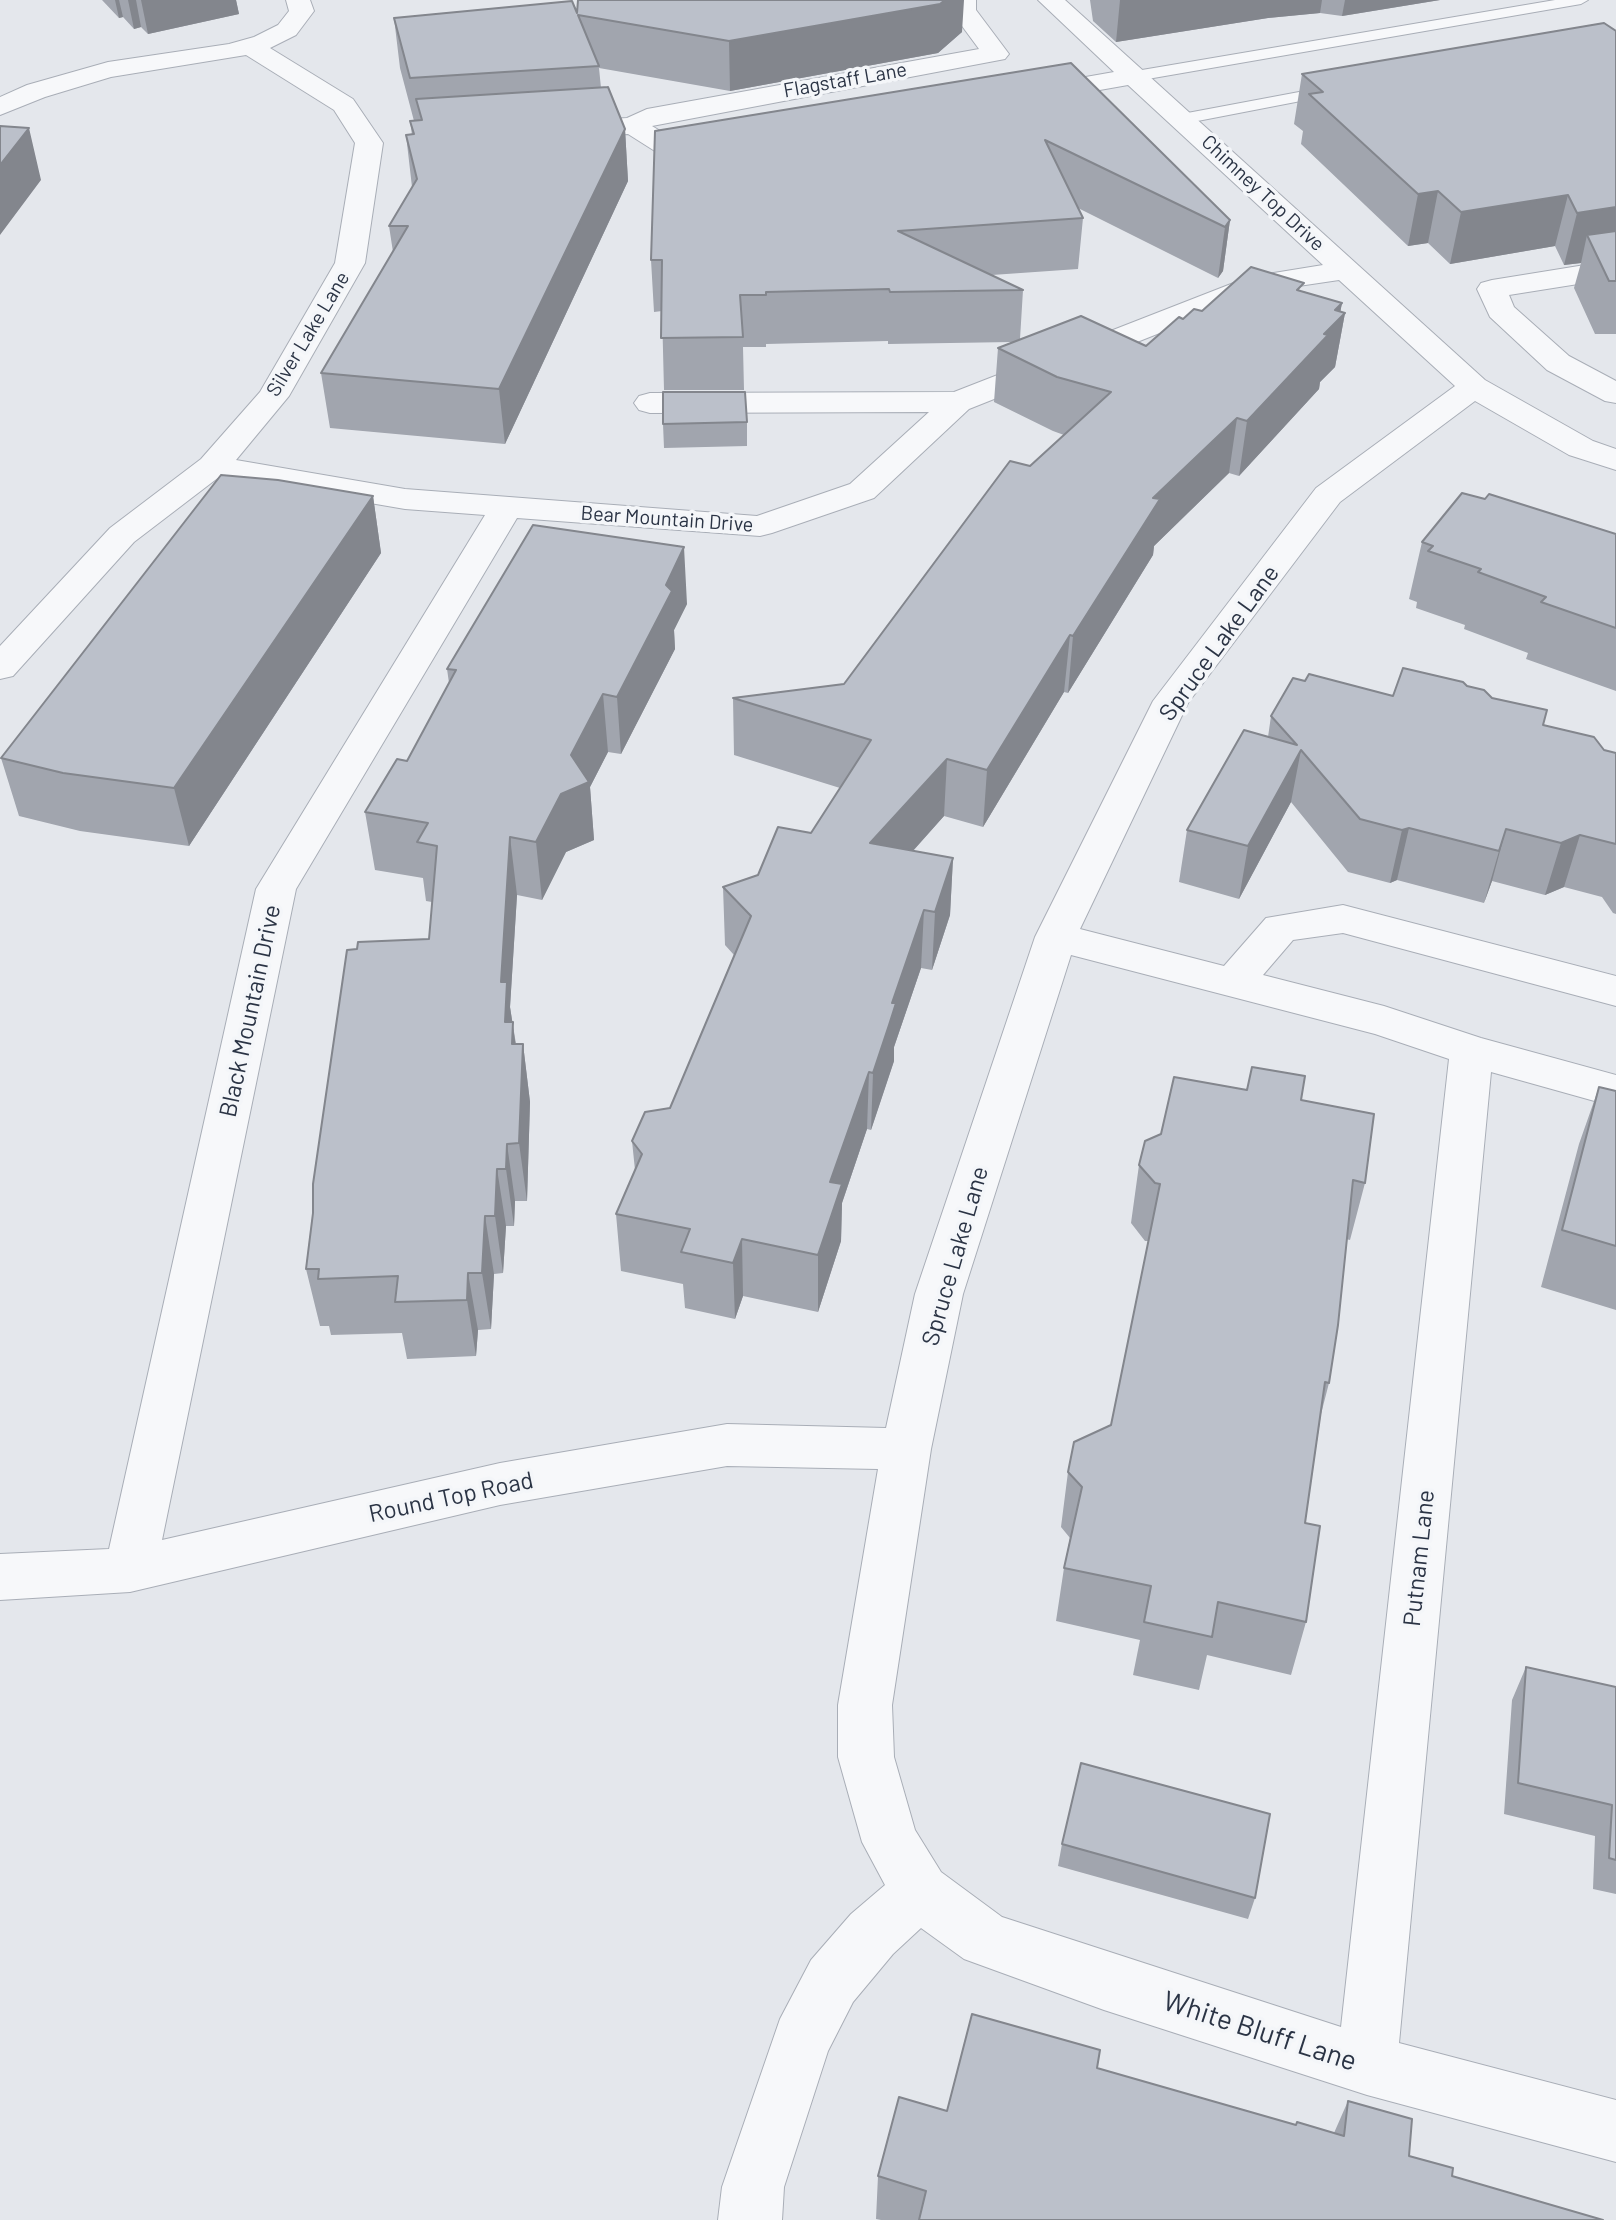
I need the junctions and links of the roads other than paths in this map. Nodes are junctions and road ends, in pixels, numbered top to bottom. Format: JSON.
{"nodes":[{"id":1,"x":298,"y":0,"type":"edge"},
{"id":2,"x":964,"y":0,"type":"edge"},
{"id":3,"x":1050,"y":0,"type":"edge"},
{"id":4,"x":1581,"y":0,"type":"edge"},
{"id":5,"x":249,"y":46,"type":"junction"},
{"id":6,"x":1136,"y":76,"type":"junction"},
{"id":7,"x":1352,"y":87,"type":"edge"},
{"id":8,"x":1010,"y":97,"type":"edge"},
{"id":9,"x":0,"y":107,"type":"edge"},
{"id":10,"x":1182,"y":119,"type":"junction"},
{"id":11,"x":633,"y":126,"type":"junction"},
{"id":12,"x":539,"y":132,"type":"edge"},
{"id":13,"x":400,"y":141,"type":"dead end"},
{"id":14,"x":369,"y":143,"type":"junction"},
{"id":15,"x":742,"y":143,"type":"edge"},
{"id":16,"x":1616,"y":269,"type":"edge"},
{"id":17,"x":1347,"y":270,"type":"junction"},
{"id":18,"x":1474,"y":387,"type":"junction"},
{"id":19,"x":1616,"y":394,"type":"edge"},
{"id":20,"x":958,"y":402,"type":"junction"},
{"id":21,"x":650,"y":403,"type":"dead end"},
{"id":22,"x":1616,"y":460,"type":"edge"},
{"id":23,"x":213,"y":466,"type":"junction"},
{"id":24,"x":507,"y":507,"type":"junction"},
{"id":25,"x":0,"y":668,"type":"edge"},
{"id":26,"x":1056,"y":937,"type":"junction"},
{"id":27,"x":1233,"y":983,"type":"junction"},
{"id":28,"x":1616,"y":991,"type":"edge"},
{"id":29,"x":1471,"y":1051,"type":"junction"},
{"id":30,"x":1616,"y":1091,"type":"edge"},
{"id":31,"x":906,"y":1449,"type":"junction"},
{"id":32,"x":130,"y":1570,"type":"junction"},
{"id":33,"x":0,"y":1577,"type":"edge"},
{"id":34,"x":921,"y":1891,"type":"junction"},
{"id":35,"x":1367,"y":2065,"type":"junction"},
{"id":36,"x":1616,"y":2131,"type":"edge"},
{"id":37,"x":750,"y":2220,"type":"edge"}],
"edges":[{"from":1,"to":5,"type":"street"},
{"from":2,"to":11,"type":"street","name":"Flagstaff Lane"},
{"from":3,"to":6,"type":"street","name":"Chimney Top Drive"},
{"from":4,"to":6,"type":"lane"},
{"from":5,"to":9,"type":"street"},
{"from":5,"to":14,"type":"street"},
{"from":6,"to":8,"type":"street"},
{"from":6,"to":10,"type":"street","name":"Chimney Top Drive"},
{"from":7,"to":10,"type":"lane"},
{"from":10,"to":17,"type":"street","name":"Chimney Top Drive"},
{"from":11,"to":12,"type":"street"},
{"from":11,"to":15,"type":"street"},
{"from":13,"to":14,"type":"street"},
{"from":14,"to":23,"type":"street","name":"Silver Lake Lane"},
{"from":16,"to":19,"type":"street"},
{"from":17,"to":18,"type":"street","name":"Chimney Top Drive"},
{"from":17,"to":20,"type":"street","name":"Bear Mountain Drive"},
{"from":18,"to":22,"type":"street","name":"Chimney Top Drive"},
{"from":18,"to":26,"type":"street","name":"Spruce Lake Lane"},
{"from":20,"to":21,"type":"street"},
{"from":20,"to":24,"type":"street","name":"Bear Mountain Drive"},
{"from":23,"to":24,"type":"street","name":"Bear Mountain Drive"},
{"from":23,"to":25,"type":"street","name":"Silver Lake Lane"},
{"from":24,"to":32,"type":"street","name":"Black Mountain Drive"},
{"from":26,"to":27,"type":"street"},
{"from":26,"to":31,"type":"street","name":"Spruce Lake Lane"},
{"from":27,"to":28,"type":"street"},
{"from":27,"to":29,"type":"street"},
{"from":29,"to":30,"type":"street"},
{"from":29,"to":35,"type":"street","name":"Putnam Lane"},
{"from":31,"to":32,"type":"street","name":"Round Top Road"},
{"from":31,"to":34,"type":"street","name":"Spruce Lake Lane"},
{"from":32,"to":33,"type":"street","name":"Round Top Road"},
{"from":34,"to":35,"type":"street","name":"White Bluff Lane"},
{"from":34,"to":37,"type":"street"},
{"from":35,"to":36,"type":"street","name":"White Bluff Lane"}]}
